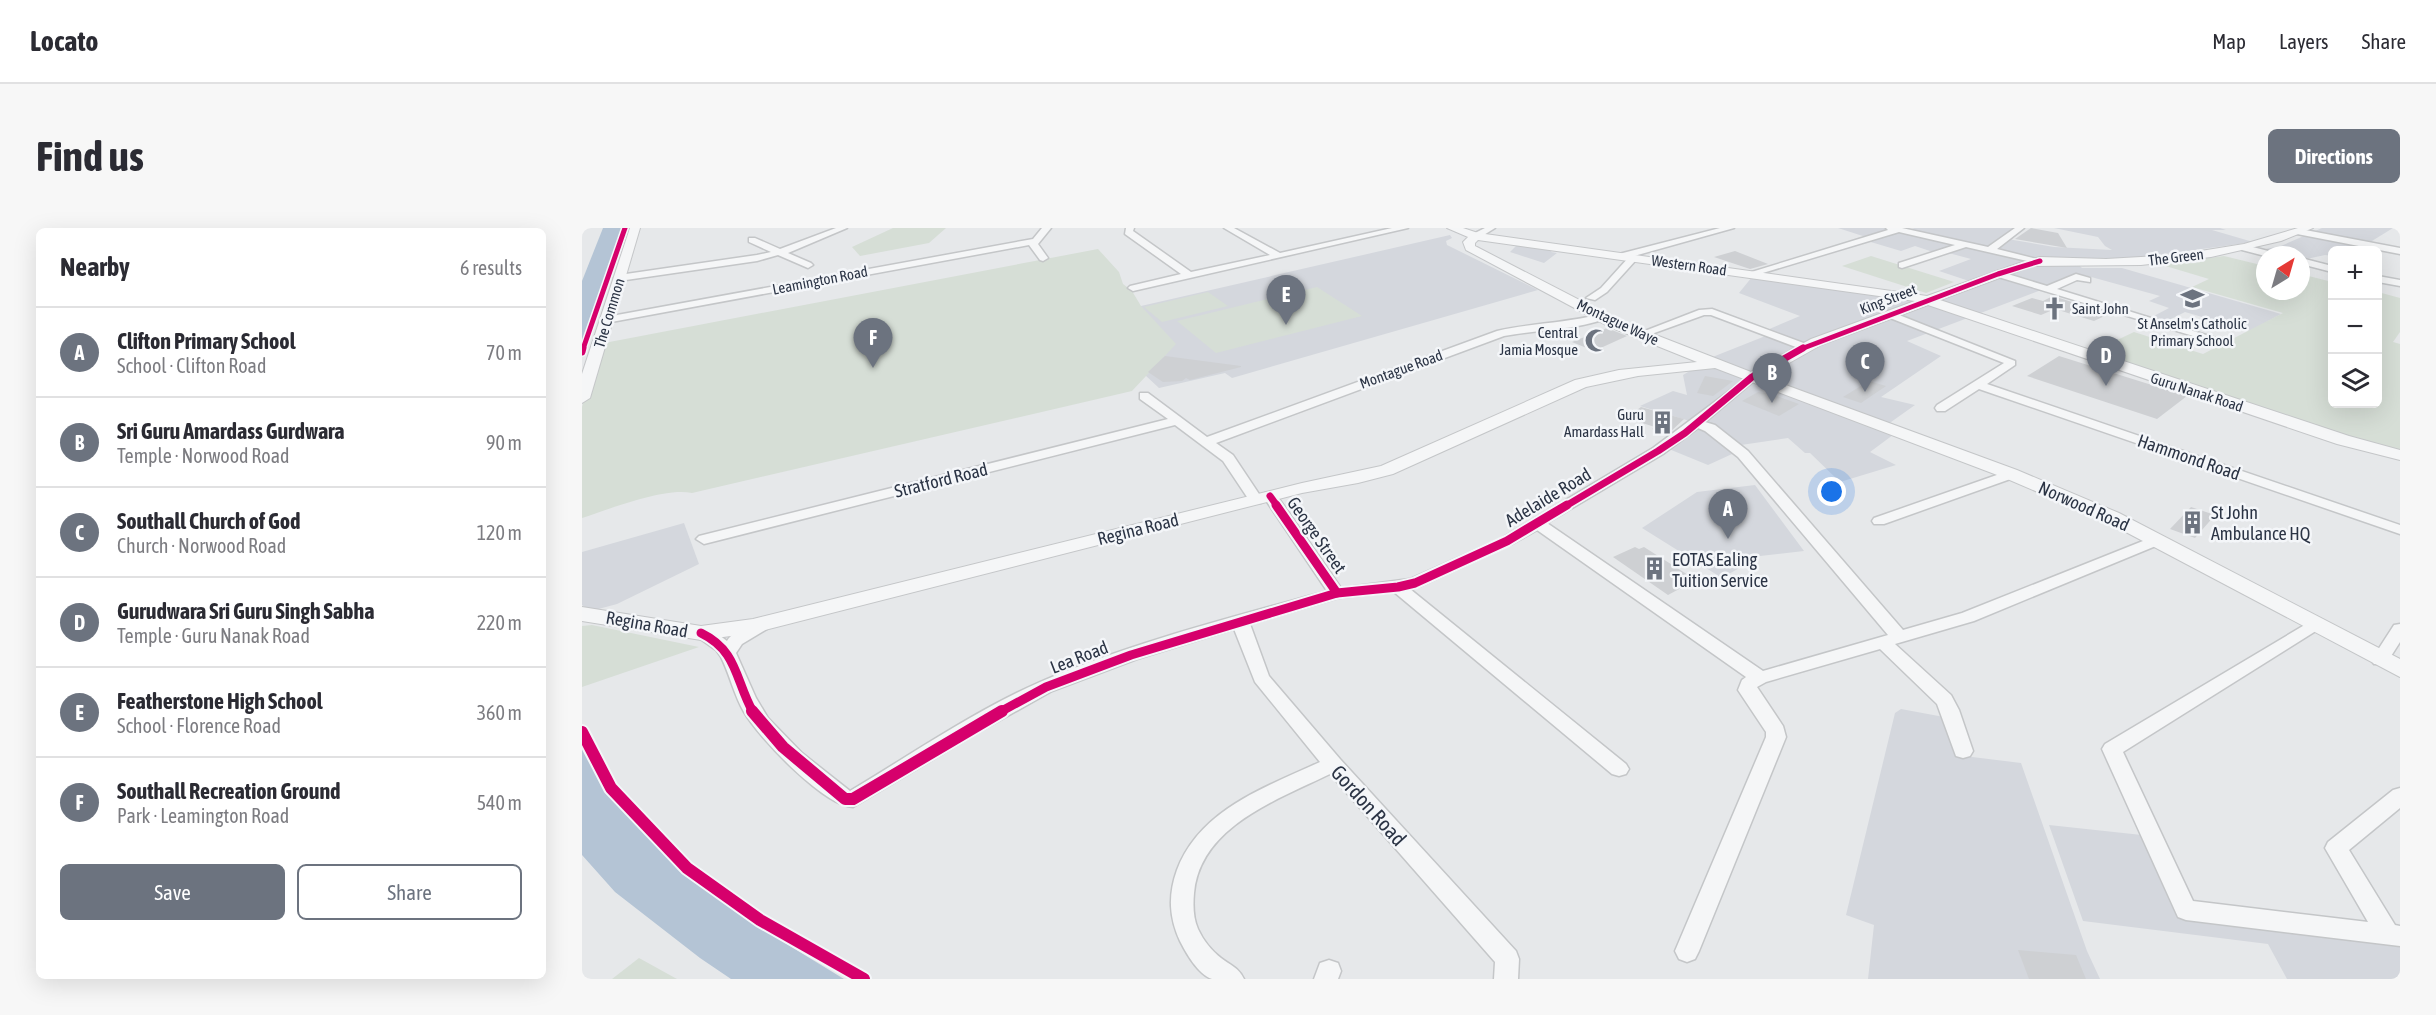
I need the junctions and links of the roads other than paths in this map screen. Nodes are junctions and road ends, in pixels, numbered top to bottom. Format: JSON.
{"nodes":[{"id":1,"x":635,"y":228,"type":"edge"},
{"id":2,"x":843,"y":228,"type":"edge"},
{"id":3,"x":1047,"y":228,"type":"edge"},
{"id":4,"x":1130,"y":228,"type":"edge"},
{"id":5,"x":1228,"y":228,"type":"edge"},
{"id":6,"x":1404,"y":228,"type":"edge"},
{"id":7,"x":1452,"y":228,"type":"edge"},
{"id":8,"x":1491,"y":228,"type":"edge"},
{"id":9,"x":1730,"y":228,"type":"edge"},
{"id":10,"x":2020,"y":228,"type":"edge"},
{"id":11,"x":1900,"y":229,"type":"edge"},
{"id":12,"x":2304,"y":230,"type":"edge"},
{"id":13,"x":1476,"y":236,"type":"junction"},
{"id":14,"x":752,"y":240,"type":"dead end"},
{"id":15,"x":1034,"y":241,"type":"junction"},
{"id":16,"x":2368,"y":244,"type":"junction"},
{"id":17,"x":1964,"y":245,"type":"junction"},
{"id":18,"x":2362,"y":246,"type":"edge"},
{"id":19,"x":2245,"y":248,"type":"junction"},
{"id":20,"x":1989,"y":250,"type":"junction"},
{"id":21,"x":2256,"y":251,"type":"edge"},
{"id":22,"x":2400,"y":251,"type":"edge"},
{"id":23,"x":780,"y":252,"type":"junction"},
{"id":24,"x":1277,"y":255,"type":"junction"},
{"id":25,"x":1628,"y":257,"type":"junction"},
{"id":26,"x":1043,"y":258,"type":"dead end"},
{"id":27,"x":2040,"y":261,"type":"junction"},
{"id":28,"x":2310,"y":263,"type":"edge"},
{"id":29,"x":808,"y":265,"type":"dead end"},
{"id":30,"x":1902,"y":265,"type":"dead end"},
{"id":31,"x":2328,"y":268,"type":"edge"},
{"id":32,"x":1750,"y":274,"type":"junction"},
{"id":33,"x":1998,"y":274,"type":"junction"},
{"id":34,"x":1188,"y":275,"type":"junction"},
{"id":35,"x":619,"y":278,"type":"junction"},
{"id":36,"x":2087,"y":280,"type":"dead end"},
{"id":37,"x":2382,"y":280,"type":"edge"},
{"id":38,"x":2400,"y":283,"type":"edge"},
{"id":39,"x":1133,"y":288,"type":"dead end"},
{"id":40,"x":2048,"y":289,"type":"junction"},
{"id":41,"x":1592,"y":298,"type":"dead end"},
{"id":42,"x":1927,"y":300,"type":"junction"},
{"id":43,"x":1889,"y":314,"type":"junction"},
{"id":44,"x":1601,"y":317,"type":"junction"},
{"id":45,"x":606,"y":320,"type":"junction"},
{"id":46,"x":1642,"y":334,"type":"junction"},
{"id":47,"x":2227,"y":343,"type":"dead end"},
{"id":48,"x":1805,"y":347,"type":"junction"},
{"id":49,"x":1694,"y":355,"type":"junction"},
{"id":50,"x":1716,"y":364,"type":"junction"},
{"id":51,"x":1680,"y":367,"type":"junction"},
{"id":52,"x":1752,"y":377,"type":"junction"},
{"id":53,"x":1978,"y":385,"type":"junction"},
{"id":54,"x":1144,"y":396,"type":"dead end"},
{"id":55,"x":582,"y":398,"type":"edge"},
{"id":56,"x":1941,"y":408,"type":"dead end"},
{"id":57,"x":1177,"y":421,"type":"junction"},
{"id":58,"x":1697,"y":423,"type":"junction"},
{"id":59,"x":1205,"y":442,"type":"junction"},
{"id":60,"x":2400,"y":455,"type":"edge"},
{"id":61,"x":2011,"y":474,"type":"junction"},
{"id":62,"x":1263,"y":498,"type":"junction"},
{"id":63,"x":1879,"y":521,"type":"dead end"},
{"id":64,"x":1537,"y":523,"type":"junction"},
{"id":65,"x":2400,"y":530,"type":"edge"},
{"id":66,"x":704,"y":538,"type":"dead end"},
{"id":67,"x":2158,"y":540,"type":"junction"},
{"id":68,"x":1398,"y":587,"type":"junction"},
{"id":69,"x":1337,"y":593,"type":"junction"},
{"id":70,"x":582,"y":614,"type":"edge"},
{"id":71,"x":1240,"y":621,"type":"junction"},
{"id":72,"x":771,"y":622,"type":"junction"},
{"id":73,"x":2313,"y":625,"type":"junction"},
{"id":74,"x":2400,"y":629,"type":"edge"},
{"id":75,"x":700,"y":633,"type":"junction"},
{"id":76,"x":1883,"y":641,"type":"junction"},
{"id":77,"x":728,"y":652,"type":"junction"},
{"id":78,"x":2380,"y":660,"type":"junction"},
{"id":79,"x":2400,"y":669,"type":"edge"},
{"id":80,"x":1753,"y":684,"type":"junction"},
{"id":81,"x":1963,"y":751,"type":"dead end"},
{"id":82,"x":1333,"y":764,"type":"junction"},
{"id":83,"x":1618,"y":769,"type":"dead end"},
{"id":84,"x":2400,"y":796,"type":"edge"},
{"id":85,"x":2394,"y":935,"type":"edge"},
{"id":86,"x":1687,"y":951,"type":"dead end"},
{"id":87,"x":1232,"y":979,"type":"edge"},
{"id":88,"x":1506,"y":979,"type":"edge"}],
"edges":[{"from":1,"to":35,"type":"street","name":"The Common"},
{"from":2,"to":23,"type":"street"},
{"from":3,"to":15,"type":"street"},
{"from":4,"to":34,"type":"street"},
{"from":5,"to":24,"type":"street"},
{"from":6,"to":24,"type":"street"},
{"from":7,"to":13,"type":"street","name":"Western Road"},
{"from":8,"to":13,"type":"street"},
{"from":9,"to":25,"type":"street"},
{"from":10,"to":20,"type":"street"},
{"from":11,"to":17,"type":"street"},
{"from":11,"to":32,"type":"street"},
{"from":12,"to":16,"type":"street"},
{"from":12,"to":19,"type":"street","name":"The Green"},
{"from":13,"to":25,"type":"street","name":"Western Road"},
{"from":13,"to":44,"type":"street","name":"Montague Waye"},
{"from":14,"to":23,"type":"street"},
{"from":15,"to":26,"type":"street"},
{"from":15,"to":45,"type":"street","name":"Leamington Road"},
{"from":16,"to":18,"type":"street"},
{"from":16,"to":22,"type":"street"},
{"from":17,"to":20,"type":"street"},
{"from":17,"to":30,"type":"street"},
{"from":19,"to":21,"type":"street"},
{"from":19,"to":27,"type":"street","name":"The Green"},
{"from":20,"to":27,"type":"street"},
{"from":23,"to":29,"type":"street"},
{"from":23,"to":35,"type":"street"},
{"from":24,"to":34,"type":"street"},
{"from":25,"to":32,"type":"street","name":"Western Road"},
{"from":25,"to":41,"type":"street"},
{"from":27,"to":33,"type":"street","name":"King Street"},
{"from":28,"to":31,"type":"street"},
{"from":32,"to":42,"type":"street","name":"Western Road"},
{"from":33,"to":40,"type":"street"},
{"from":33,"to":42,"type":"street","name":"King Street"},
{"from":34,"to":39,"type":"street"},
{"from":35,"to":45,"type":"street","name":"The Common"},
{"from":36,"to":40,"type":"street"},
{"from":37,"to":38,"type":"street"},
{"from":40,"to":47,"type":"street"},
{"from":42,"to":43,"type":"street","name":"King Street"},
{"from":42,"to":60,"type":"street","name":"Guru Nanak Road"},
{"from":43,"to":48,"type":"street","name":"King Street"},
{"from":43,"to":53,"type":"street"},
{"from":44,"to":46,"type":"street","name":"Montague Waye"},
{"from":44,"to":59,"type":"street","name":"Montague Road"},
{"from":45,"to":55,"type":"street","name":"The Common"},
{"from":46,"to":48,"type":"street"},
{"from":46,"to":49,"type":"street","name":"Montague Waye"},
{"from":48,"to":52,"type":"street","name":"King Street"},
{"from":49,"to":50,"type":"street","name":"Montague Waye"},
{"from":49,"to":51,"type":"street"},
{"from":50,"to":51,"type":"street","name":"Regina Road"},
{"from":50,"to":52,"type":"street","name":"Montague Waye"},
{"from":51,"to":62,"type":"street","name":"Regina Road"},
{"from":52,"to":58,"type":"street","name":"Adelaide Road"},
{"from":52,"to":61,"type":"street","name":"Norwood Road"},
{"from":53,"to":56,"type":"street"},
{"from":53,"to":65,"type":"street","name":"Hammond Road"},
{"from":54,"to":57,"type":"street","name":"George Street"},
{"from":57,"to":59,"type":"street","name":"George Street"},
{"from":57,"to":66,"type":"street","name":"Stratford Road"},
{"from":58,"to":64,"type":"street","name":"Adelaide Road"},
{"from":58,"to":76,"type":"street"},
{"from":59,"to":62,"type":"street","name":"George Street"},
{"from":61,"to":63,"type":"street"},
{"from":61,"to":67,"type":"street","name":"Norwood Road"},
{"from":62,"to":69,"type":"street","name":"George Street"},
{"from":62,"to":72,"type":"street","name":"Regina Road"},
{"from":64,"to":68,"type":"street","name":"Adelaide Road"},
{"from":64,"to":80,"type":"street"},
{"from":67,"to":73,"type":"street","name":"Norwood Road"},
{"from":67,"to":76,"type":"street"},
{"from":68,"to":69,"type":"street","name":"Adelaide Road"},
{"from":68,"to":83,"type":"street"},
{"from":69,"to":71,"type":"street","name":"Lea Road"},
{"from":70,"to":75,"type":"street","name":"Regina Road"},
{"from":71,"to":77,"type":"street","name":"Lea Road"},
{"from":71,"to":82,"type":"street","name":"Gordon Road"},
{"from":72,"to":75,"type":"street","name":"Regina Road"},
{"from":72,"to":77,"type":"street"},
{"from":73,"to":78,"type":"street","name":"Norwood Road"},
{"from":73,"to":85,"type":"street"},
{"from":74,"to":78,"type":"street"},
{"from":75,"to":77,"type":"street"},
{"from":76,"to":80,"type":"street"},
{"from":76,"to":81,"type":"street"},
{"from":78,"to":79,"type":"street","name":"Norwood Road"},
{"from":80,"to":86,"type":"street"},
{"from":82,"to":87,"type":"street"},
{"from":82,"to":88,"type":"street","name":"Gordon Road"},
{"from":84,"to":85,"type":"street"}]}
